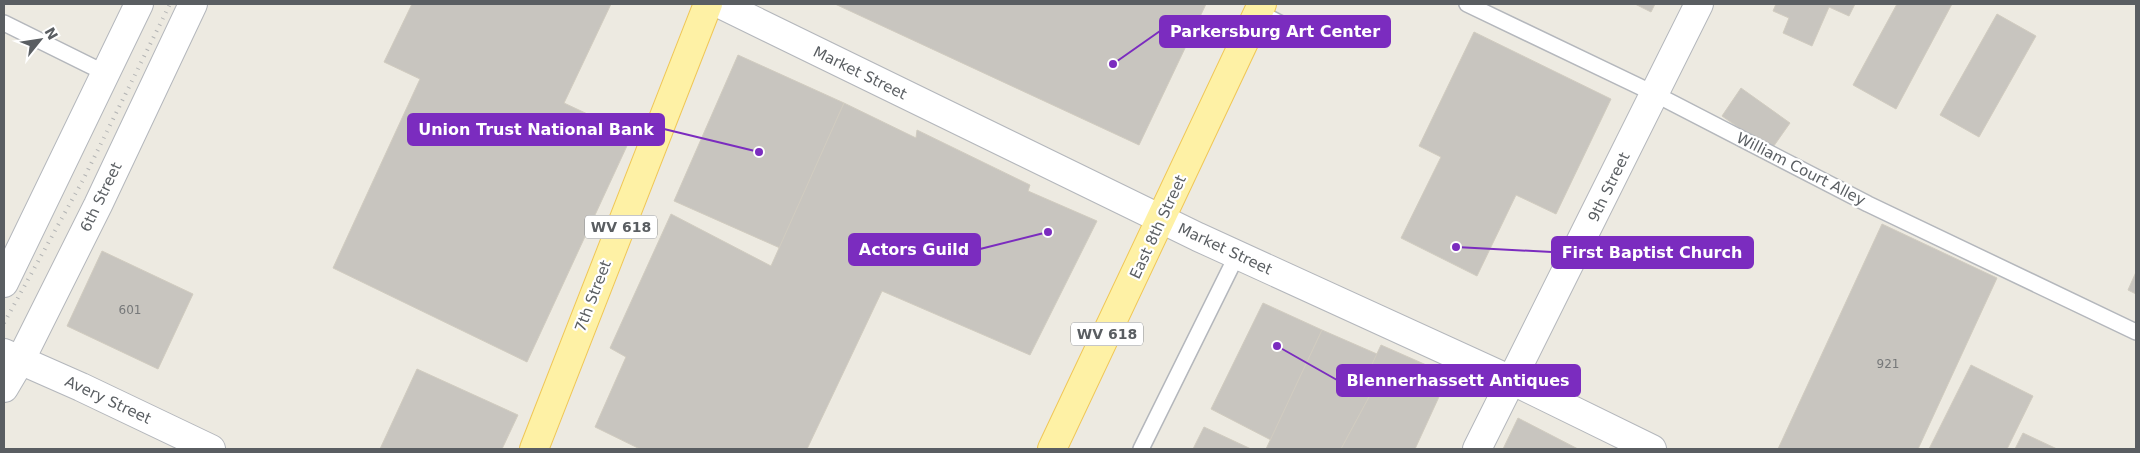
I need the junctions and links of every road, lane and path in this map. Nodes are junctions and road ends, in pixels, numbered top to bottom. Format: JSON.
{"nodes":[{"id":1,"x":139,"y":4,"type":"edge"},
{"id":2,"x":193,"y":4,"type":"edge"},
{"id":3,"x":708,"y":4,"type":"edge"},
{"id":4,"x":720,"y":4,"type":"edge"},
{"id":5,"x":1467,"y":4,"type":"edge"},
{"id":6,"x":1699,"y":4,"type":"edge"},
{"id":7,"x":1260,"y":8,"type":"edge"},
{"id":8,"x":4,"y":23,"type":"edge"},
{"id":9,"x":1311,"y":39,"type":"dead end"},
{"id":10,"x":105,"y":74,"type":"junction"},
{"id":11,"x":1655,"y":94,"type":"junction"},
{"id":12,"x":1161,"y":220,"type":"junction"},
{"id":13,"x":1237,"y":256,"type":"junction"},
{"id":14,"x":4,"y":283,"type":"edge"},
{"id":15,"x":2136,"y":332,"type":"edge"},
{"id":16,"x":12,"y":357,"type":"edge"},
{"id":17,"x":1513,"y":381,"type":"junction"},
{"id":18,"x":4,"y":388,"type":"edge"},
{"id":19,"x":211,"y":449,"type":"edge"},
{"id":20,"x":534,"y":449,"type":"edge"},
{"id":21,"x":1052,"y":449,"type":"edge"},
{"id":22,"x":1141,"y":449,"type":"edge"},
{"id":23,"x":1476,"y":449,"type":"edge"},
{"id":24,"x":1652,"y":449,"type":"edge"}],
"edges":[{"from":1,"to":10,"type":"street"},
{"from":2,"to":16,"type":"street","name":"6th Street"},
{"from":3,"to":20,"type":"main road","name":"7th Street","number":"WV 618"},
{"from":4,"to":12,"type":"street","name":"Market Street"},
{"from":5,"to":11,"type":"lane","name":"William Court Alley"},
{"from":6,"to":11,"type":"street","name":"9th Street"},
{"from":7,"to":9,"type":"lane"},
{"from":7,"to":12,"type":"main road","name":"East 8th Street","number":"WV 618"},
{"from":8,"to":10,"type":"lane"},
{"from":10,"to":14,"type":"street"},
{"from":11,"to":15,"type":"lane","name":"William Court Alley"},
{"from":11,"to":17,"type":"street","name":"9th Street"},
{"from":12,"to":13,"type":"street","name":"Market Street"},
{"from":12,"to":21,"type":"main road","name":"East 8th Street","number":"WV 618"},
{"from":13,"to":17,"type":"street","name":"Market Street"},
{"from":13,"to":22,"type":"lane"},
{"from":16,"to":18,"type":"street","name":"6th Street"},
{"from":16,"to":19,"type":"street","name":"Avery Street"},
{"from":17,"to":23,"type":"street","name":"9th Street"},
{"from":17,"to":24,"type":"street","name":"Market Street"}]}
